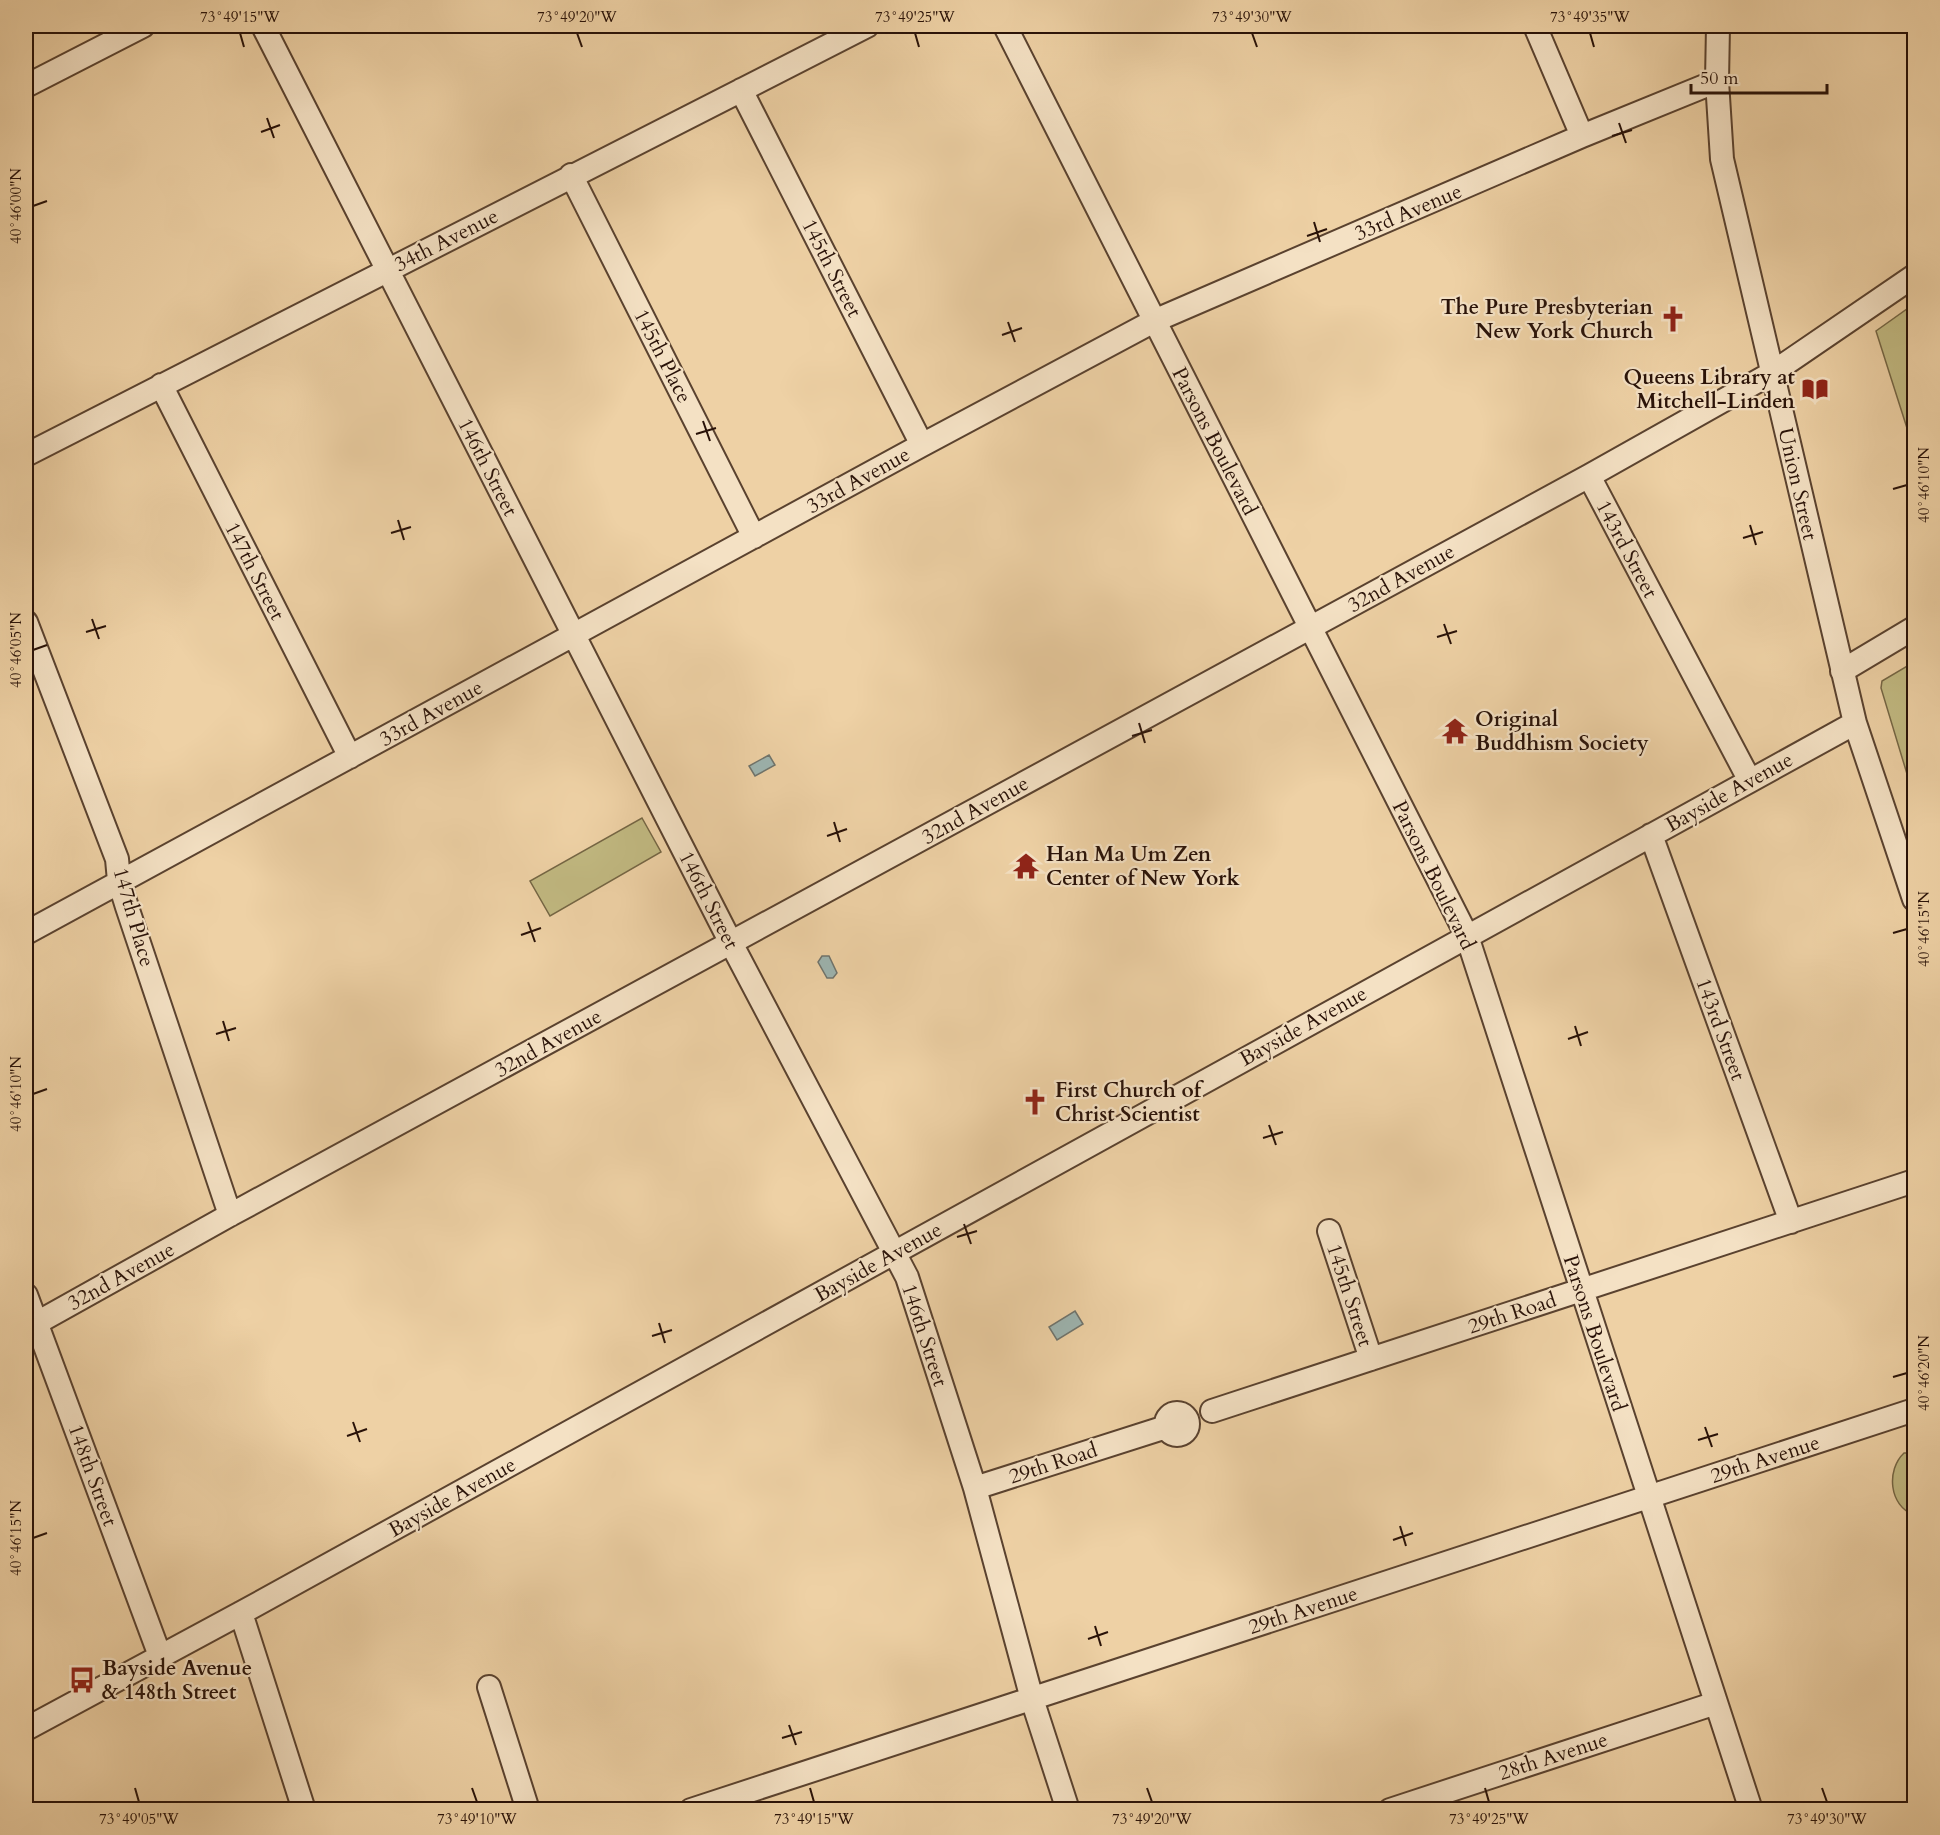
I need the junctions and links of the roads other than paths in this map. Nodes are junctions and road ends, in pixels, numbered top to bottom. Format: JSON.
{"nodes":[{"id":1,"x":143,"y":26,"type":"edge"},
{"id":2,"x":263,"y":26,"type":"edge"},
{"id":3,"x":867,"y":26,"type":"edge"},
{"id":4,"x":1005,"y":26,"type":"edge"},
{"id":5,"x":1535,"y":26,"type":"edge"},
{"id":6,"x":1718,"y":26,"type":"edge"},
{"id":7,"x":1717,"y":81,"type":"junction"},
{"id":8,"x":26,"y":86,"type":"edge"},
{"id":9,"x":741,"y":90,"type":"junction"},
{"id":10,"x":1582,"y":136,"type":"junction"},
{"id":11,"x":571,"y":176,"type":"junction"},
{"id":12,"x":387,"y":270,"type":"junction"},
{"id":13,"x":1914,"y":276,"type":"edge"},
{"id":14,"x":1154,"y":321,"type":"junction"},
{"id":15,"x":1772,"y":373,"type":"junction"},
{"id":16,"x":161,"y":385,"type":"junction"},
{"id":17,"x":922,"y":445,"type":"junction"},
{"id":18,"x":26,"y":455,"type":"edge"},
{"id":19,"x":1589,"y":476,"type":"junction"},
{"id":20,"x":754,"y":537,"type":"junction"},
{"id":21,"x":26,"y":622,"type":"edge"},
{"id":22,"x":1310,"y":628,"type":"junction"},
{"id":23,"x":1914,"y":628,"type":"edge"},
{"id":24,"x":574,"y":635,"type":"junction"},
{"id":25,"x":1842,"y":671,"type":"junction"},
{"id":26,"x":1855,"y":723,"type":"junction"},
{"id":27,"x":350,"y":757,"type":"junction"},
{"id":28,"x":1750,"y":781,"type":"junction"},
{"id":29,"x":1651,"y":836,"type":"junction"},
{"id":30,"x":1909,"y":867,"type":"edge"},
{"id":31,"x":119,"y":882,"type":"junction"},
{"id":32,"x":1914,"y":899,"type":"edge"},
{"id":33,"x":26,"y":933,"type":"edge"},
{"id":34,"x":1467,"y":936,"type":"junction"},
{"id":35,"x":731,"y":944,"type":"junction"},
{"id":36,"x":1914,"y":1181,"type":"edge"},
{"id":37,"x":230,"y":1215,"type":"junction"},
{"id":38,"x":1791,"y":1222,"type":"junction"},
{"id":39,"x":1329,"y":1231,"type":"dead end"},
{"id":40,"x":895,"y":1253,"type":"junction"},
{"id":41,"x":1581,"y":1290,"type":"junction"},
{"id":42,"x":26,"y":1295,"type":"edge"},
{"id":43,"x":31,"y":1326,"type":"edge"},
{"id":44,"x":1371,"y":1359,"type":"junction"},
{"id":45,"x":1914,"y":1410,"type":"edge"},
{"id":46,"x":1212,"y":1411,"type":"dead end"},
{"id":47,"x":1166,"y":1427,"type":"dead end"},
{"id":48,"x":975,"y":1488,"type":"junction"},
{"id":49,"x":1648,"y":1497,"type":"junction"},
{"id":50,"x":241,"y":1613,"type":"junction"},
{"id":51,"x":160,"y":1656,"type":"junction"},
{"id":52,"x":489,"y":1687,"type":"dead end"},
{"id":53,"x":1032,"y":1699,"type":"junction"},
{"id":54,"x":1716,"y":1703,"type":"junction"},
{"id":55,"x":26,"y":1729,"type":"edge"},
{"id":56,"x":304,"y":1809,"type":"edge"},
{"id":57,"x":528,"y":1809,"type":"edge"},
{"id":58,"x":692,"y":1809,"type":"edge"},
{"id":59,"x":1068,"y":1809,"type":"edge"},
{"id":60,"x":1390,"y":1809,"type":"edge"},
{"id":61,"x":1751,"y":1809,"type":"edge"}],
"edges":[{"from":1,"to":8,"type":"street"},
{"from":2,"to":12,"type":"street","name":"146th Street"},
{"from":3,"to":9,"type":"street","name":"34th Avenue"},
{"from":4,"to":14,"type":"street","name":"Parsons Boulevard"},
{"from":5,"to":10,"type":"street"},
{"from":6,"to":7,"type":"street","name":"Union Street"},
{"from":7,"to":10,"type":"street","name":"33rd Avenue"},
{"from":7,"to":15,"type":"street","name":"Union Street"},
{"from":9,"to":11,"type":"street","name":"34th Avenue"},
{"from":9,"to":17,"type":"street","name":"145th Street"},
{"from":10,"to":14,"type":"street","name":"33rd Avenue"},
{"from":11,"to":12,"type":"street","name":"34th Avenue"},
{"from":11,"to":20,"type":"street","name":"145th Place"},
{"from":12,"to":16,"type":"street","name":"34th Avenue"},
{"from":12,"to":24,"type":"street","name":"146th Street"},
{"from":13,"to":15,"type":"street","name":"32nd Avenue"},
{"from":14,"to":17,"type":"street","name":"33rd Avenue"},
{"from":14,"to":22,"type":"street","name":"Parsons Boulevard"},
{"from":15,"to":19,"type":"street","name":"32nd Avenue"},
{"from":15,"to":25,"type":"street","name":"Union Street"},
{"from":16,"to":18,"type":"street","name":"34th Avenue"},
{"from":16,"to":27,"type":"street","name":"147th Street"},
{"from":17,"to":20,"type":"street","name":"33rd Avenue"},
{"from":19,"to":22,"type":"street","name":"32nd Avenue"},
{"from":19,"to":28,"type":"street","name":"143rd Street"},
{"from":20,"to":24,"type":"street","name":"33rd Avenue"},
{"from":21,"to":31,"type":"street","name":"147th Place"},
{"from":22,"to":34,"type":"street","name":"Parsons Boulevard"},
{"from":22,"to":35,"type":"street","name":"32nd Avenue"},
{"from":23,"to":25,"type":"street"},
{"from":24,"to":27,"type":"street","name":"33rd Avenue"},
{"from":24,"to":35,"type":"street","name":"146th Street"},
{"from":25,"to":26,"type":"street","name":"Union Street"},
{"from":26,"to":28,"type":"street","name":"Bayside Avenue"},
{"from":26,"to":30,"type":"street","name":"Union Street"},
{"from":27,"to":31,"type":"street","name":"33rd Avenue"},
{"from":28,"to":29,"type":"street","name":"Bayside Avenue"},
{"from":29,"to":34,"type":"street","name":"Bayside Avenue"},
{"from":29,"to":38,"type":"street","name":"143rd Street"},
{"from":30,"to":32,"type":"street","name":"Union Street"},
{"from":31,"to":33,"type":"street","name":"33rd Avenue"},
{"from":31,"to":37,"type":"street","name":"147th Place"},
{"from":34,"to":40,"type":"street","name":"Bayside Avenue"},
{"from":34,"to":41,"type":"street","name":"Parsons Boulevard"},
{"from":35,"to":37,"type":"street","name":"32nd Avenue"},
{"from":35,"to":40,"type":"street","name":"146th Street"},
{"from":36,"to":38,"type":"street","name":"29th Road"},
{"from":37,"to":43,"type":"street","name":"32nd Avenue"},
{"from":38,"to":41,"type":"street","name":"29th Road"},
{"from":39,"to":44,"type":"street","name":"145th Street"},
{"from":40,"to":48,"type":"street","name":"146th Street"},
{"from":40,"to":50,"type":"street","name":"Bayside Avenue"},
{"from":41,"to":44,"type":"street","name":"29th Road"},
{"from":41,"to":49,"type":"street","name":"Parsons Boulevard"},
{"from":42,"to":43,"type":"street","name":"148th Street"},
{"from":43,"to":51,"type":"street","name":"148th Street"},
{"from":44,"to":46,"type":"street","name":"29th Road"},
{"from":45,"to":49,"type":"street","name":"29th Avenue"},
{"from":47,"to":48,"type":"street","name":"29th Road"},
{"from":48,"to":53,"type":"street","name":"146th Street"},
{"from":49,"to":53,"type":"street","name":"29th Avenue"},
{"from":49,"to":54,"type":"street","name":"Parsons Boulevard"},
{"from":50,"to":51,"type":"street","name":"Bayside Avenue"},
{"from":50,"to":56,"type":"street"},
{"from":51,"to":55,"type":"street","name":"Bayside Avenue"},
{"from":52,"to":57,"type":"street"},
{"from":53,"to":58,"type":"street","name":"29th Avenue"},
{"from":53,"to":59,"type":"street","name":"146th Street"},
{"from":54,"to":60,"type":"street","name":"28th Avenue"},
{"from":54,"to":61,"type":"street","name":"Parsons Boulevard"}]}
